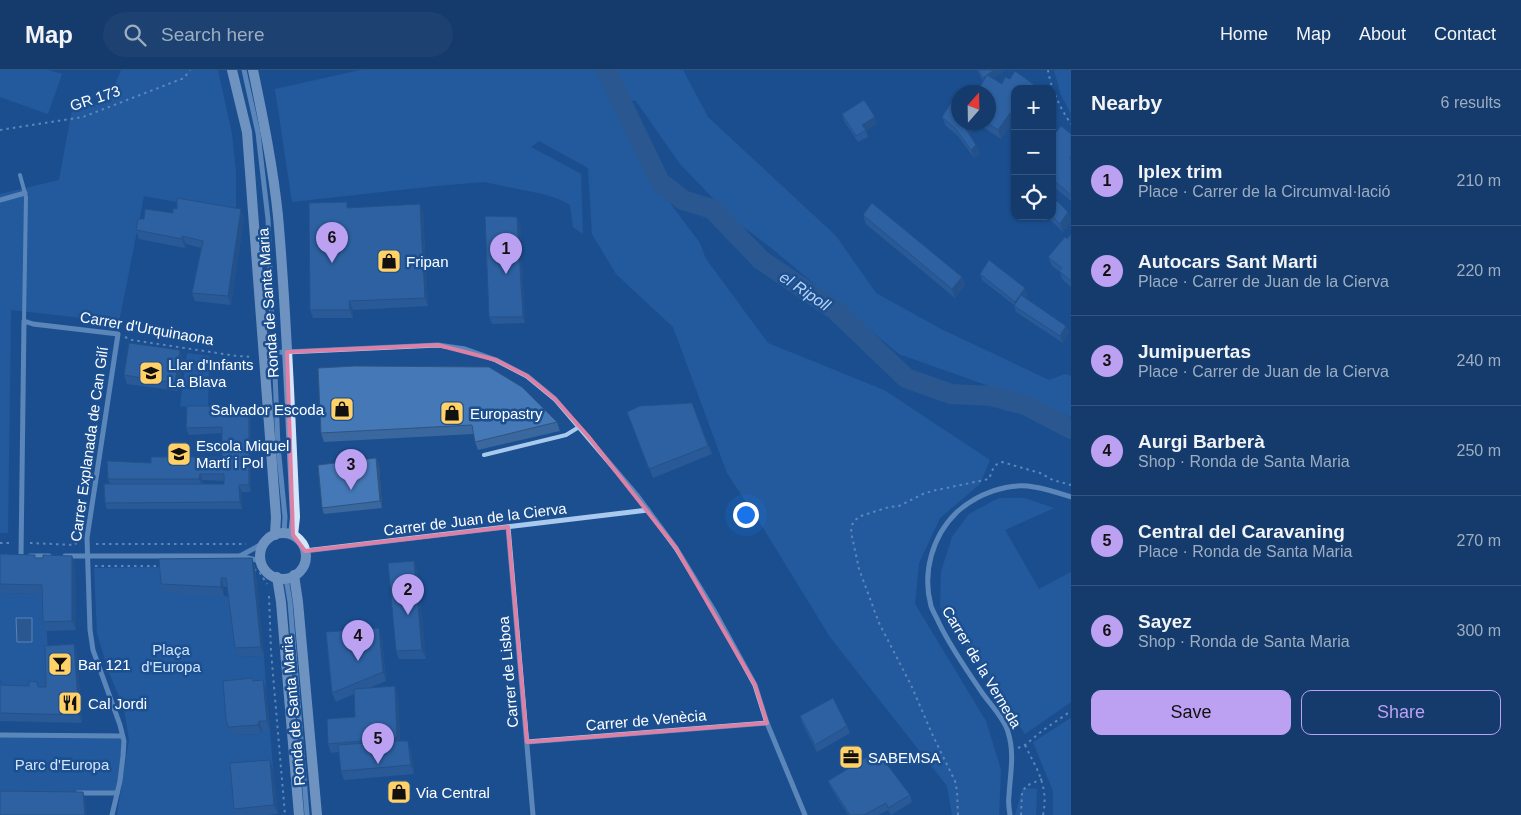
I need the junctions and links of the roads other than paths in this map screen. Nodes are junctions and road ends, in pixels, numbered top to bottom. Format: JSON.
{"nodes":[{"id":1,"x":232,"y":70,"type":"edge"},
{"id":2,"x":244,"y":70,"type":"edge"},
{"id":3,"x":253,"y":70,"type":"edge"},
{"id":4,"x":20,"y":176,"type":"dead end"},
{"id":5,"x":25,"y":193,"type":"junction"},
{"id":6,"x":0,"y":200,"type":"edge"},
{"id":7,"x":24,"y":321,"type":"junction"},
{"id":8,"x":272,"y":323,"type":"dead end"},
{"id":9,"x":118,"y":334,"type":"joint"},
{"id":10,"x":287,"y":352,"type":"junction"},
{"id":11,"x":264,"y":354,"type":"junction"},
{"id":12,"x":275,"y":374,"type":"dead end"},
{"id":13,"x":579,"y":426,"type":"junction"},
{"id":14,"x":484,"y":454,"type":"dead end"},
{"id":15,"x":1071,"y":496,"type":"edge"},
{"id":16,"x":648,"y":510,"type":"junction"},
{"id":17,"x":508,"y":527,"type":"junction"},
{"id":18,"x":284,"y":534,"type":"junction"},
{"id":19,"x":259,"y":543,"type":"junction"},
{"id":20,"x":305,"y":551,"type":"junction"},
{"id":21,"x":14,"y":556,"type":"edge"},
{"id":22,"x":22,"y":556,"type":"junction"},
{"id":23,"x":87,"y":556,"type":"junction"},
{"id":24,"x":239,"y":556,"type":"junction"},
{"id":25,"x":261,"y":561,"type":"junction"},
{"id":26,"x":286,"y":577,"type":"junction"},
{"id":27,"x":767,"y":723,"type":"junction"},
{"id":28,"x":0,"y":735,"type":"edge"},
{"id":29,"x":122,"y":736,"type":"junction"},
{"id":30,"x":527,"y":742,"type":"junction"},
{"id":31,"x":68,"y":793,"type":"edge"},
{"id":32,"x":117,"y":794,"type":"junction"},
{"id":33,"x":112,"y":815,"type":"edge"},
{"id":34,"x":299,"y":815,"type":"edge"},
{"id":35,"x":307,"y":815,"type":"edge"},
{"id":36,"x":318,"y":815,"type":"edge"},
{"id":37,"x":533,"y":815,"type":"edge"},
{"id":38,"x":805,"y":815,"type":"edge"},
{"id":39,"x":1010,"y":815,"type":"edge"}],
"edges":[{"from":1,"to":11,"type":"street","name":"Ronda de Santa Maria"},
{"from":2,"to":8,"type":"street","name":"Ronda de Santa Maria"},
{"from":3,"to":10,"type":"street","name":"Ronda de Santa Maria"},
{"from":4,"to":5,"type":"lane"},
{"from":5,"to":6,"type":"street"},
{"from":5,"to":7,"type":"lane"},
{"from":7,"to":9,"type":"street","name":"Carrer d'Urquinaona"},
{"from":7,"to":22,"type":"street"},
{"from":9,"to":23,"type":"street","name":"Carrer Explanada de Can Gilí"},
{"from":10,"to":11,"type":"street"},
{"from":10,"to":13,"type":"street"},
{"from":10,"to":18,"type":"street","name":"Ronda de Santa Maria"},
{"from":11,"to":18,"type":"street","name":"Ronda de Santa Maria"},
{"from":12,"to":18,"type":"street","name":"Ronda de Santa Maria"},
{"from":13,"to":14,"type":"lane"},
{"from":13,"to":16,"type":"street"},
{"from":15,"to":39,"type":"street","name":"Carrer de la Verneda"},
{"from":16,"to":17,"type":"street","name":"Carrer de Juan de la Cierva"},
{"from":16,"to":27,"type":"street"},
{"from":17,"to":20,"type":"street","name":"Carrer de Juan de la Cierva"},
{"from":17,"to":30,"type":"street","name":"Carrer de Lisboa"},
{"from":18,"to":19,"type":"street"},
{"from":18,"to":20,"type":"street"},
{"from":19,"to":24,"type":"street"},
{"from":19,"to":25,"type":"street"},
{"from":20,"to":26,"type":"street"},
{"from":21,"to":22,"type":"street"},
{"from":22,"to":23,"type":"street"},
{"from":23,"to":24,"type":"street"},
{"from":23,"to":29,"type":"street","name":"Carrer Explanada de Can Gilí"},
{"from":24,"to":25,"type":"street"},
{"from":25,"to":26,"type":"street"},
{"from":26,"to":34,"type":"street","name":"Ronda de Santa Maria"},
{"from":26,"to":35,"type":"street","name":"Ronda de Santa Maria"},
{"from":26,"to":36,"type":"street","name":"Ronda de Santa Maria"},
{"from":27,"to":30,"type":"street","name":"Carrer de Venècia"},
{"from":27,"to":38,"type":"street"},
{"from":28,"to":29,"type":"street"},
{"from":29,"to":32,"type":"street","name":"Carrer Explanada de Can Gilí"},
{"from":30,"to":37,"type":"street","name":"Carrer de Lisboa"},
{"from":31,"to":32,"type":"street"},
{"from":32,"to":33,"type":"street","name":"Carrer Explanada de Can Gilí"}]}
